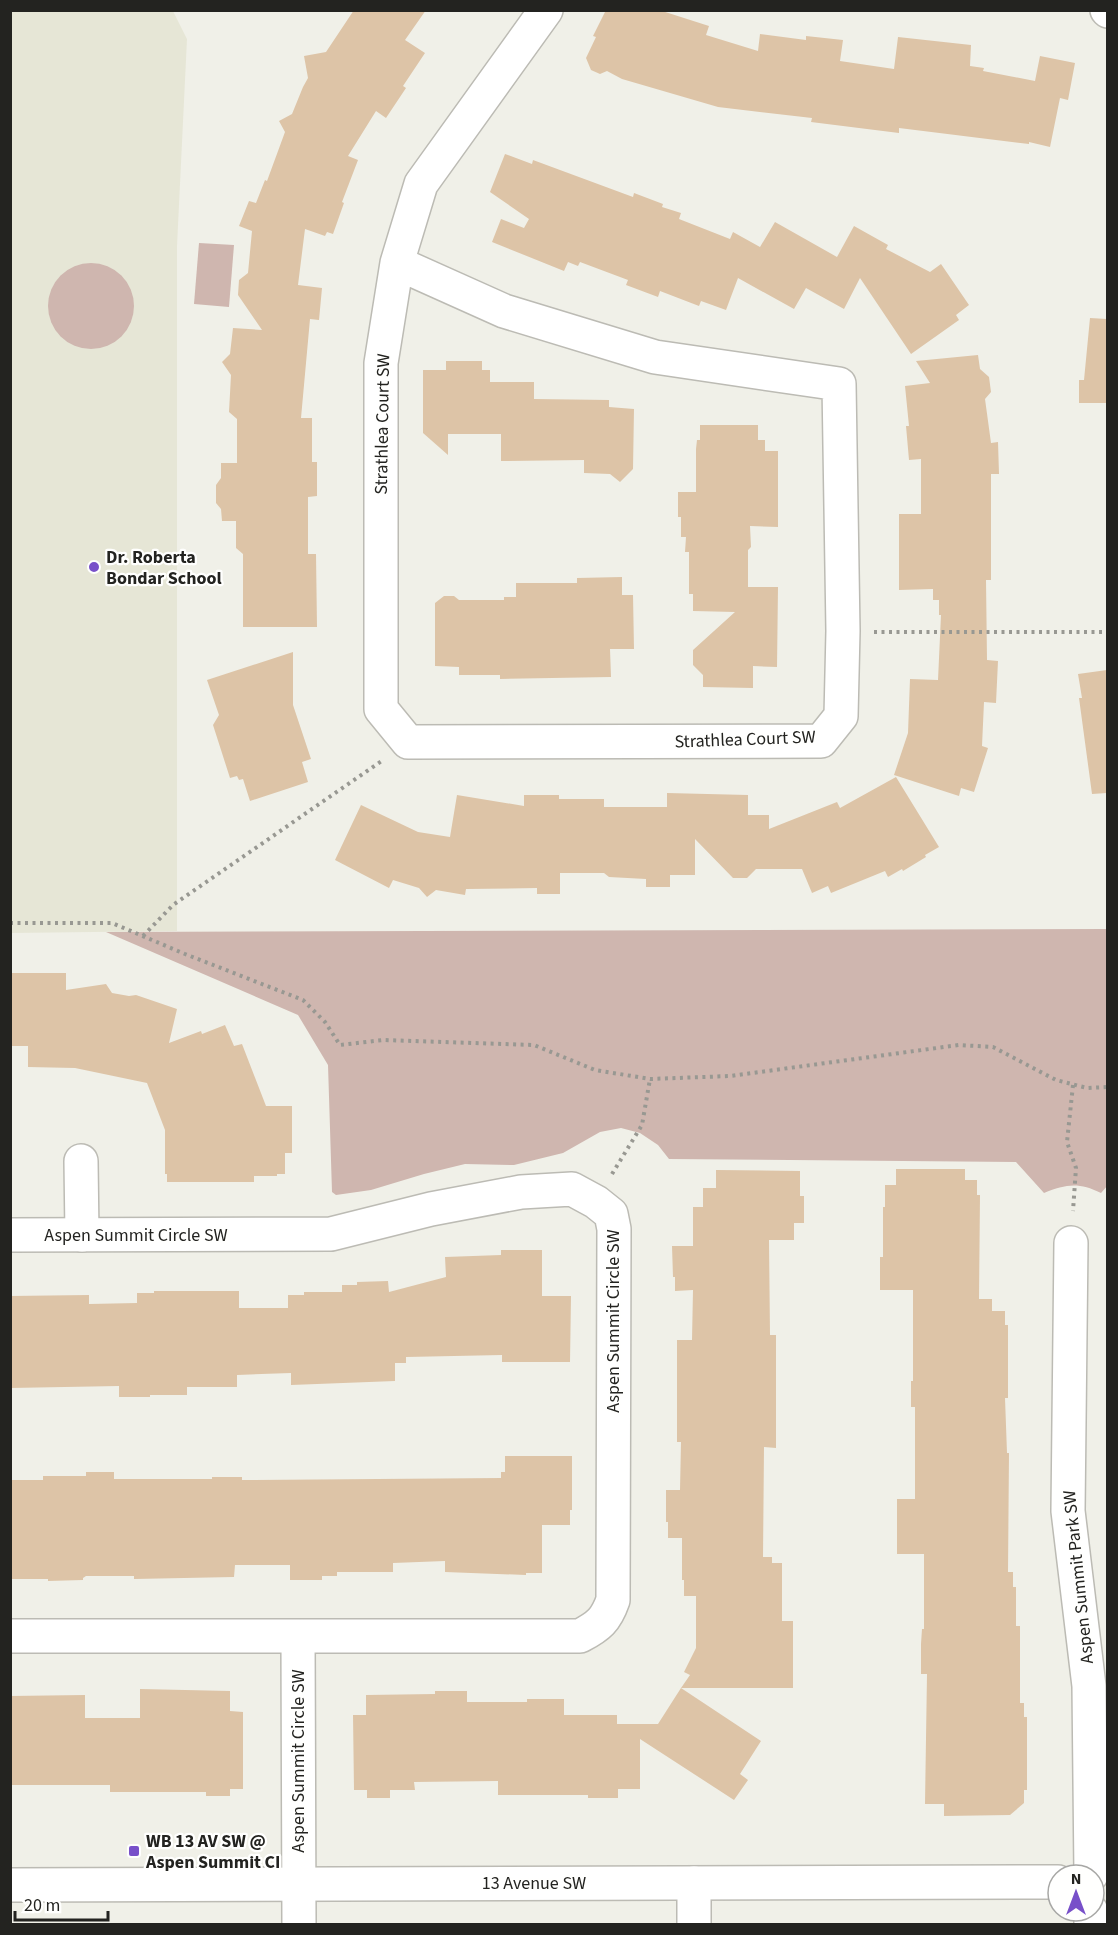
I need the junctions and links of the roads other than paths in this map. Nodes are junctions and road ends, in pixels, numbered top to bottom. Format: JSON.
{"nodes":[{"id":1,"x":546,"y":10,"type":"edge"},
{"id":2,"x":396,"y":263,"type":"junction"},
{"id":3,"x":81,"y":1161,"type":"dead end"},
{"id":4,"x":10,"y":1235,"type":"edge"},
{"id":5,"x":82,"y":1235,"type":"junction"},
{"id":6,"x":1071,"y":1243,"type":"road end"},
{"id":7,"x":10,"y":1636,"type":"edge"},
{"id":8,"x":298,"y":1637,"type":"junction"},
{"id":9,"x":1091,"y":1863,"type":"edge"},
{"id":10,"x":1046,"y":1882,"type":"edge"},
{"id":11,"x":694,"y":1883,"type":"junction"},
{"id":12,"x":299,"y":1884,"type":"junction"},
{"id":13,"x":10,"y":1885,"type":"edge"},
{"id":14,"x":299,"y":1924,"type":"edge"},
{"id":15,"x":694,"y":1924,"type":"edge"}],
"edges":[{"from":1,"to":2,"type":"street","name":"Strathlea Court SW"},
{"from":2,"to":2,"type":"street","name":"Strathlea Court SW"},
{"from":3,"to":5,"type":"street"},
{"from":4,"to":5,"type":"street","name":"Aspen Summit Circle SW"},
{"from":5,"to":8,"type":"street","name":"Aspen Summit Circle SW"},
{"from":6,"to":9,"type":"street","name":"Aspen Summit Park SW"},
{"from":7,"to":8,"type":"street","name":"Aspen Summit Circle SW"},
{"from":8,"to":12,"type":"street","name":"Aspen Summit Circle SW"},
{"from":10,"to":11,"type":"street","name":"13 Avenue SW"},
{"from":11,"to":12,"type":"street","name":"13 Avenue SW"},
{"from":11,"to":15,"type":"street"},
{"from":12,"to":13,"type":"street","name":"13 Avenue SW"},
{"from":12,"to":14,"type":"street","name":"Aspen Summit Circle SW"}]}
